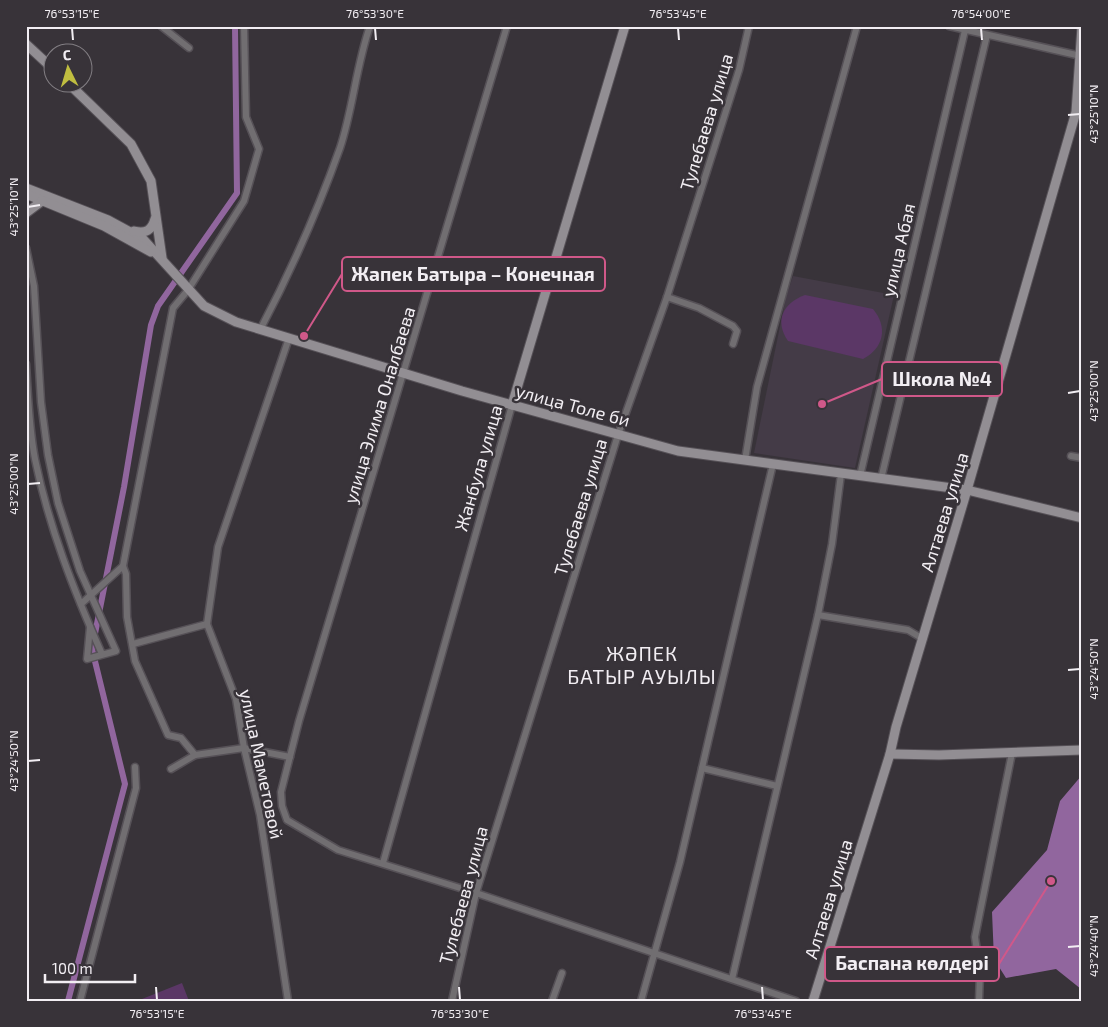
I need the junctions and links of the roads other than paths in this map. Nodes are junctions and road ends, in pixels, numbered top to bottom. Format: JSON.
{"nodes":[{"id":1,"x":161,"y":26,"type":"edge"},
{"id":2,"x":244,"y":26,"type":"edge"},
{"id":3,"x":370,"y":26,"type":"edge"},
{"id":4,"x":507,"y":26,"type":"edge"},
{"id":5,"x":625,"y":26,"type":"edge"},
{"id":6,"x":749,"y":26,"type":"edge"},
{"id":7,"x":857,"y":26,"type":"edge"},
{"id":8,"x":949,"y":26,"type":"edge"},
{"id":9,"x":1082,"y":27,"type":"edge"},
{"id":10,"x":966,"y":28,"type":"edge"},
{"id":11,"x":987,"y":35,"type":"junction"},
{"id":12,"x":26,"y":44,"type":"edge"},
{"id":13,"x":188,"y":48,"type":"dead end"},
{"id":14,"x":1081,"y":56,"type":"edge"},
{"id":15,"x":42,"y":59,"type":"edge"},
{"id":16,"x":77,"y":92,"type":"edge"},
{"id":17,"x":26,"y":188,"type":"edge"},
{"id":18,"x":26,"y":194,"type":"edge"},
{"id":19,"x":42,"y":200,"type":"junction"},
{"id":20,"x":26,"y":213,"type":"edge"},
{"id":21,"x":155,"y":218,"type":"junction"},
{"id":22,"x":126,"y":229,"type":"junction"},
{"id":23,"x":26,"y":248,"type":"edge"},
{"id":24,"x":162,"y":258,"type":"junction"},
{"id":25,"x":188,"y":290,"type":"junction"},
{"id":26,"x":667,"y":297,"type":"junction"},
{"id":27,"x":260,"y":330,"type":"junction"},
{"id":28,"x":289,"y":338,"type":"junction"},
{"id":29,"x":733,"y":344,"type":"dead end"},
{"id":30,"x":26,"y":364,"type":"edge"},
{"id":31,"x":404,"y":374,"type":"junction"},
{"id":32,"x":512,"y":405,"type":"junction"},
{"id":33,"x":618,"y":435,"type":"junction"},
{"id":34,"x":1071,"y":456,"type":"dead end"},
{"id":35,"x":1082,"y":458,"type":"edge"},
{"id":36,"x":745,"y":460,"type":"junction"},
{"id":37,"x":773,"y":464,"type":"junction"},
{"id":38,"x":841,"y":474,"type":"junction"},
{"id":39,"x":860,"y":476,"type":"junction"},
{"id":40,"x":881,"y":479,"type":"junction"},
{"id":41,"x":967,"y":490,"type":"junction"},
{"id":42,"x":1082,"y":518,"type":"edge"},
{"id":43,"x":72,"y":545,"type":"junction"},
{"id":44,"x":60,"y":550,"type":"junction"},
{"id":45,"x":123,"y":566,"type":"junction"},
{"id":46,"x":90,"y":594,"type":"junction"},
{"id":47,"x":81,"y":604,"type":"junction"},
{"id":48,"x":818,"y":615,"type":"junction"},
{"id":49,"x":207,"y":624,"type":"junction"},
{"id":50,"x":90,"y":627,"type":"junction"},
{"id":51,"x":923,"y":639,"type":"junction"},
{"id":52,"x":133,"y":644,"type":"junction"},
{"id":53,"x":102,"y":654,"type":"junction"},
{"id":54,"x":244,"y":748,"type":"junction"},
{"id":55,"x":1082,"y":750,"type":"edge"},
{"id":56,"x":1012,"y":753,"type":"junction"},
{"id":57,"x":890,"y":754,"type":"junction"},
{"id":58,"x":195,"y":755,"type":"junction"},
{"id":59,"x":290,"y":757,"type":"junction"},
{"id":60,"x":135,"y":767,"type":"dead end"},
{"id":61,"x":702,"y":768,"type":"junction"},
{"id":62,"x":171,"y":770,"type":"dead end"},
{"id":63,"x":777,"y":786,"type":"junction"},
{"id":64,"x":383,"y":863,"type":"junction"},
{"id":65,"x":476,"y":893,"type":"junction"},
{"id":66,"x":653,"y":954,"type":"junction"},
{"id":67,"x":562,"y":973,"type":"dead end"},
{"id":68,"x":732,"y":979,"type":"junction"},
{"id":69,"x":80,"y":1001,"type":"edge"},
{"id":70,"x":288,"y":1001,"type":"edge"},
{"id":71,"x":452,"y":1001,"type":"edge"},
{"id":72,"x":552,"y":1001,"type":"edge"},
{"id":73,"x":641,"y":1001,"type":"edge"},
{"id":74,"x":796,"y":1001,"type":"edge"},
{"id":75,"x":813,"y":1001,"type":"edge"},
{"id":76,"x":980,"y":1001,"type":"edge"}],
"edges":[{"from":1,"to":13,"type":"street"},
{"from":2,"to":25,"type":"street"},
{"from":3,"to":27,"type":"street"},
{"from":4,"to":31,"type":"street","name":"улица Элима Оналбаева"},
{"from":5,"to":32,"type":"main road","name":"Жанбула улица"},
{"from":6,"to":26,"type":"street","name":"Тулебаева улица"},
{"from":7,"to":36,"type":"street"},
{"from":8,"to":10,"type":"street"},
{"from":9,"to":14,"type":"main road","name":"Алтаева улица"},
{"from":10,"to":11,"type":"street"},
{"from":10,"to":39,"type":"street","name":"улица Абая"},
{"from":11,"to":14,"type":"street"},
{"from":11,"to":40,"type":"street","name":"улица Абая"},
{"from":12,"to":15,"type":"main road"},
{"from":14,"to":41,"type":"main road","name":"Алтаева улица"},
{"from":16,"to":21,"type":"main road"},
{"from":17,"to":22,"type":"main road"},
{"from":18,"to":19,"type":"main road"},
{"from":19,"to":20,"type":"main road"},
{"from":19,"to":24,"type":"main road"},
{"from":21,"to":22,"type":"main road"},
{"from":21,"to":24,"type":"main road"},
{"from":22,"to":24,"type":"main road","name":"улица Толе би"},
{"from":23,"to":43,"type":"street"},
{"from":24,"to":25,"type":"main road","name":"улица Толе би"},
{"from":25,"to":27,"type":"main road","name":"улица Толе би"},
{"from":25,"to":45,"type":"street"},
{"from":26,"to":29,"type":"street"},
{"from":26,"to":33,"type":"street","name":"Тулебаева улица"},
{"from":27,"to":28,"type":"main road","name":"улица Толе би"},
{"from":28,"to":31,"type":"main road","name":"улица Толе би"},
{"from":28,"to":49,"type":"street","name":"улица Маметовой"},
{"from":30,"to":44,"type":"street"},
{"from":31,"to":32,"type":"main road","name":"улица Толе би"},
{"from":31,"to":59,"type":"street","name":"улица Элима Оналбаева"},
{"from":32,"to":33,"type":"main road","name":"улица Толе би"},
{"from":32,"to":64,"type":"street","name":"Жанбула улица"},
{"from":33,"to":36,"type":"main road","name":"улица Толе би"},
{"from":33,"to":65,"type":"street","name":"Тулебаева улица"},
{"from":34,"to":35,"type":"street"},
{"from":36,"to":37,"type":"main road","name":"улица Толе би"},
{"from":37,"to":38,"type":"main road","name":"улица Толе би"},
{"from":37,"to":61,"type":"street"},
{"from":38,"to":39,"type":"main road","name":"улица Толе би"},
{"from":38,"to":48,"type":"street"},
{"from":39,"to":40,"type":"main road","name":"улица Толе би"},
{"from":40,"to":41,"type":"main road","name":"улица Толе би"},
{"from":41,"to":42,"type":"main road","name":"улица Толе би"},
{"from":41,"to":51,"type":"main road","name":"Алтаева улица"},
{"from":43,"to":44,"type":"street"},
{"from":43,"to":46,"type":"street"},
{"from":44,"to":47,"type":"street"},
{"from":45,"to":46,"type":"street"},
{"from":45,"to":52,"type":"street"},
{"from":46,"to":47,"type":"street"},
{"from":46,"to":53,"type":"street"},
{"from":47,"to":50,"type":"street"},
{"from":48,"to":51,"type":"street"},
{"from":48,"to":63,"type":"street"},
{"from":49,"to":52,"type":"street"},
{"from":49,"to":54,"type":"street","name":"улица Маметовой"},
{"from":50,"to":53,"type":"street"},
{"from":50,"to":53,"type":"street"},
{"from":51,"to":57,"type":"main road","name":"Алтаева улица"},
{"from":52,"to":58,"type":"street"},
{"from":54,"to":58,"type":"street"},
{"from":54,"to":59,"type":"street"},
{"from":54,"to":70,"type":"street","name":"улица Маметовой"},
{"from":55,"to":56,"type":"main road"},
{"from":56,"to":57,"type":"main road"},
{"from":56,"to":76,"type":"street"},
{"from":57,"to":75,"type":"main road","name":"Алтаева улица"},
{"from":58,"to":62,"type":"street"},
{"from":59,"to":64,"type":"street","name":"улица Элима Оналбаева"},
{"from":60,"to":69,"type":"street"},
{"from":61,"to":63,"type":"street"},
{"from":61,"to":66,"type":"street"},
{"from":63,"to":68,"type":"street"},
{"from":64,"to":65,"type":"street"},
{"from":65,"to":66,"type":"street"},
{"from":65,"to":71,"type":"street","name":"Тулебаева улица"},
{"from":66,"to":68,"type":"street"},
{"from":66,"to":73,"type":"street"},
{"from":67,"to":72,"type":"street"},
{"from":68,"to":74,"type":"street"}]}
